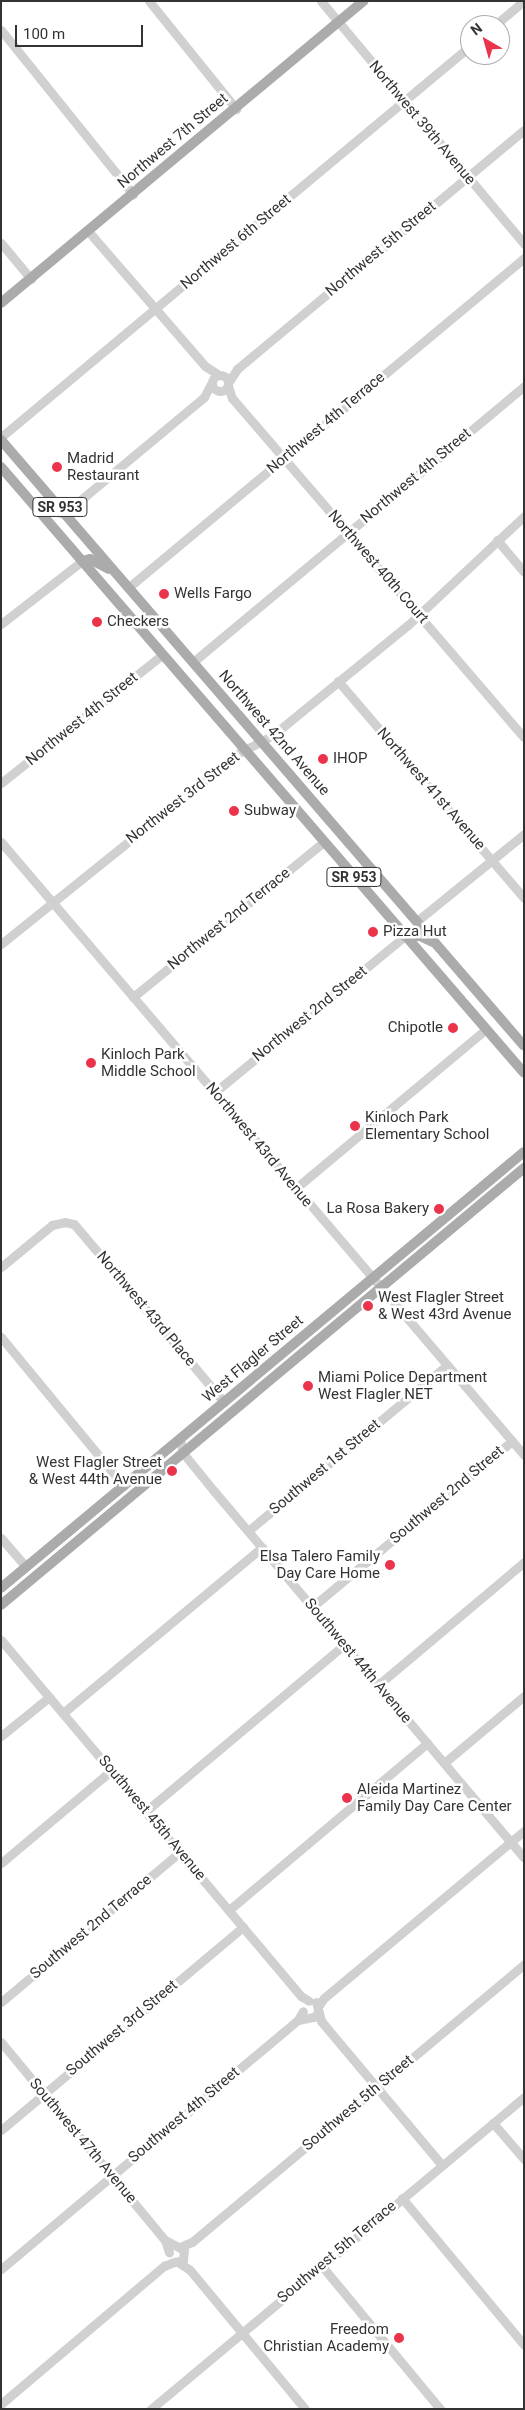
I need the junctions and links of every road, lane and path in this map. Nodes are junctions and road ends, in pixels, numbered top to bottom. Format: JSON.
{"nodes":[{"id":1,"x":149,"y":1,"type":"edge"},
{"id":2,"x":320,"y":1,"type":"edge"},
{"id":3,"x":364,"y":1,"type":"edge"},
{"id":4,"x":524,"y":1,"type":"edge"},
{"id":5,"x":507,"y":15,"type":"edge"},
{"id":6,"x":338,"y":23,"type":"junction"},
{"id":7,"x":1,"y":30,"type":"edge"},
{"id":8,"x":460,"y":55,"type":"edge"},
{"id":9,"x":403,"y":103,"type":"junction"},
{"id":10,"x":236,"y":109,"type":"junction"},
{"id":11,"x":524,"y":130,"type":"edge"},
{"id":12,"x":467,"y":177,"type":"junction"},
{"id":13,"x":133,"y":194,"type":"junction"},
{"id":14,"x":88,"y":231,"type":"junction"},
{"id":15,"x":1,"y":243,"type":"edge"},
{"id":16,"x":524,"y":244,"type":"edge"},
{"id":17,"x":524,"y":258,"type":"edge"},
{"id":18,"x":31,"y":279,"type":"junction"},
{"id":19,"x":1,"y":303,"type":"edge"},
{"id":20,"x":155,"y":309,"type":"junction"},
{"id":21,"x":204,"y":366,"type":"junction"},
{"id":22,"x":237,"y":369,"type":"junction"},
{"id":23,"x":220,"y":376,"type":"junction"},
{"id":24,"x":220,"y":386,"type":"junction"},
{"id":25,"x":524,"y":386,"type":"edge"},
{"id":26,"x":1,"y":438,"type":"edge"},
{"id":27,"x":284,"y":458,"type":"junction"},
{"id":28,"x":1,"y":468,"type":"edge"},
{"id":29,"x":29,"y":500,"type":"junction"},
{"id":30,"x":65,"y":513,"type":"junction"},
{"id":31,"x":524,"y":516,"type":"edge"},
{"id":32,"x":348,"y":532,"type":"junction"},
{"id":33,"x":497,"y":540,"type":"junction"},
{"id":34,"x":82,"y":560,"type":"junction"},
{"id":35,"x":524,"y":572,"type":"edge"},
{"id":36,"x":118,"y":575,"type":"junction"},
{"id":37,"x":129,"y":588,"type":"junction"},
{"id":38,"x":419,"y":615,"type":"junction"},
{"id":39,"x":1,"y":624,"type":"edge"},
{"id":40,"x":162,"y":655,"type":"junction"},
{"id":41,"x":193,"y":662,"type":"junction"},
{"id":42,"x":338,"y":682,"type":"junction"},
{"id":43,"x":524,"y":737,"type":"edge"},
{"id":44,"x":262,"y":741,"type":"junction"},
{"id":45,"x":245,"y":749,"type":"junction"},
{"id":46,"x":1,"y":783,"type":"edge"},
{"id":47,"x":524,"y":834,"type":"edge"},
{"id":48,"x":1,"y":842,"type":"edge"},
{"id":49,"x":324,"y":842,"type":"junction"},
{"id":50,"x":492,"y":860,"type":"junction"},
{"id":51,"x":524,"y":898,"type":"edge"},
{"id":52,"x":53,"y":902,"type":"junction"},
{"id":53,"x":417,"y":921,"type":"junction"},
{"id":54,"x":406,"y":936,"type":"junction"},
{"id":55,"x":1,"y":944,"type":"edge"},
{"id":56,"x":437,"y":944,"type":"junction"},
{"id":57,"x":133,"y":997,"type":"junction"},
{"id":58,"x":486,"y":1029,"type":"junction"},
{"id":59,"x":524,"y":1046,"type":"edge"},
{"id":60,"x":524,"y":1073,"type":"edge"},
{"id":61,"x":214,"y":1092,"type":"junction"},
{"id":62,"x":524,"y":1152,"type":"edge"},
{"id":63,"x":524,"y":1168,"type":"edge"},
{"id":64,"x":296,"y":1188,"type":"junction"},
{"id":65,"x":1,"y":1267,"type":"edge"},
{"id":66,"x":372,"y":1278,"type":"junction"},
{"id":67,"x":380,"y":1288,"type":"junction"},
{"id":68,"x":1,"y":1337,"type":"edge"},
{"id":69,"x":447,"y":1365,"type":"junction"},
{"id":70,"x":224,"y":1402,"type":"junction"},
{"id":71,"x":180,"y":1439,"type":"junction"},
{"id":72,"x":512,"y":1441,"type":"junction"},
{"id":73,"x":183,"y":1453,"type":"junction"},
{"id":74,"x":524,"y":1456,"type":"edge"},
{"id":75,"x":124,"y":1486,"type":"junction"},
{"id":76,"x":117,"y":1508,"type":"junction"},
{"id":77,"x":248,"y":1531,"type":"junction"},
{"id":78,"x":1,"y":1538,"type":"edge"},
{"id":79,"x":262,"y":1547,"type":"junction"},
{"id":80,"x":524,"y":1562,"type":"edge"},
{"id":81,"x":26,"y":1568,"type":"junction"},
{"id":82,"x":1,"y":1588,"type":"edge"},
{"id":83,"x":1,"y":1605,"type":"edge"},
{"id":84,"x":312,"y":1607,"type":"junction"},
{"id":85,"x":1,"y":1640,"type":"edge"},
{"id":86,"x":344,"y":1645,"type":"junction"},
{"id":87,"x":378,"y":1685,"type":"junction"},
{"id":88,"x":524,"y":1696,"type":"edge"},
{"id":89,"x":49,"y":1697,"type":"junction"},
{"id":90,"x":62,"y":1713,"type":"junction"},
{"id":91,"x":1,"y":1736,"type":"edge"},
{"id":92,"x":428,"y":1743,"type":"junction"},
{"id":93,"x":444,"y":1763,"type":"junction"},
{"id":94,"x":112,"y":1770,"type":"junction"},
{"id":95,"x":146,"y":1811,"type":"junction"},
{"id":96,"x":524,"y":1831,"type":"edge"},
{"id":97,"x":510,"y":1842,"type":"junction"},
{"id":98,"x":180,"y":1852,"type":"junction"},
{"id":99,"x":524,"y":1858,"type":"edge"},
{"id":100,"x":1,"y":1863,"type":"edge"},
{"id":101,"x":229,"y":1910,"type":"junction"},
{"id":102,"x":243,"y":1927,"type":"junction"},
{"id":103,"x":524,"y":1964,"type":"edge"},
{"id":104,"x":1,"y":2002,"type":"edge"},
{"id":105,"x":312,"y":2008,"type":"junction"},
{"id":106,"x":1,"y":2042,"type":"edge"},
{"id":107,"x":377,"y":2087,"type":"junction"},
{"id":108,"x":44,"y":2093,"type":"junction"},
{"id":109,"x":524,"y":2097,"type":"edge"},
{"id":110,"x":493,"y":2123,"type":"junction"},
{"id":111,"x":1,"y":2130,"type":"edge"},
{"id":112,"x":524,"y":2160,"type":"edge"},
{"id":113,"x":442,"y":2166,"type":"junction"},
{"id":114,"x":112,"y":2175,"type":"junction"},
{"id":115,"x":402,"y":2198,"type":"junction"},
{"id":116,"x":177,"y":2255,"type":"junction"},
{"id":117,"x":321,"y":2265,"type":"junction"},
{"id":118,"x":1,"y":2269,"type":"edge"},
{"id":119,"x":242,"y":2332,"type":"junction"},
{"id":120,"x":524,"y":2345,"type":"edge"},
{"id":121,"x":1,"y":2404,"type":"edge"},
{"id":122,"x":151,"y":2409,"type":"edge"},
{"id":123,"x":305,"y":2409,"type":"edge"},
{"id":124,"x":440,"y":2409,"type":"edge"}],
"edges":[{"from":1,"to":10,"type":"street"},
{"from":2,"to":6,"type":"street","name":"Northwest 39th Avenue"},
{"from":3,"to":6,"type":"main road","name":"Northwest 7th Street"},
{"from":4,"to":5,"type":"street"},
{"from":6,"to":9,"type":"street","name":"Northwest 39th Avenue"},
{"from":6,"to":10,"type":"main road","name":"Northwest 7th Street"},
{"from":7,"to":13,"type":"street"},
{"from":8,"to":9,"type":"street","name":"Northwest 6th Street"},
{"from":9,"to":12,"type":"street","name":"Northwest 39th Avenue"},
{"from":9,"to":20,"type":"street","name":"Northwest 6th Street"},
{"from":10,"to":13,"type":"main road","name":"Northwest 7th Street"},
{"from":11,"to":12,"type":"street","name":"Northwest 5th Street"},
{"from":12,"to":16,"type":"street","name":"Northwest 39th Avenue"},
{"from":12,"to":22,"type":"street","name":"Northwest 5th Street"},
{"from":13,"to":14,"type":"main road","name":"Northwest 7th Street"},
{"from":14,"to":18,"type":"main road","name":"Northwest 7th Street"},
{"from":14,"to":20,"type":"street","name":"Northwest 40th Court"},
{"from":15,"to":18,"type":"street"},
{"from":17,"to":27,"type":"street","name":"Northwest 4th Terrace"},
{"from":18,"to":19,"type":"main road","name":"Northwest 7th Street"},
{"from":20,"to":21,"type":"street","name":"Northwest 40th Court"},
{"from":20,"to":26,"type":"street","name":"Northwest 6th Street"},
{"from":21,"to":23,"type":"street","name":"Northwest 40th Court"},
{"from":21,"to":24,"type":"street","name":"Northwest 40th Court"},
{"from":22,"to":23,"type":"street","name":"Northwest 5th Street"},
{"from":22,"to":24,"type":"street","name":"Northwest 5th Street"},
{"from":23,"to":24,"type":"street","name":"Northwest 40th Court"},
{"from":24,"to":27,"type":"street","name":"Northwest 40th Court"},
{"from":24,"to":30,"type":"street"},
{"from":25,"to":32,"type":"street","name":"Northwest 4th Street"},
{"from":26,"to":30,"type":"main road","name":"Northwest 42nd Avenue","number":"SR 953"},
{"from":27,"to":32,"type":"street","name":"Northwest 40th Court"},
{"from":27,"to":37,"type":"street","name":"Northwest 4th Terrace"},
{"from":28,"to":29,"type":"main road","number":"SR 953"},
{"from":29,"to":30,"type":"main road"},
{"from":29,"to":34,"type":"main road","number":"SR 953"},
{"from":30,"to":36,"type":"main road","name":"Northwest 42nd Avenue","number":"SR 953"},
{"from":31,"to":33,"type":"street","name":"Northwest 3rd Street"},
{"from":32,"to":38,"type":"street","name":"Northwest 40th Court"},
{"from":32,"to":41,"type":"street","name":"Northwest 4th Street"},
{"from":33,"to":35,"type":"street"},
{"from":33,"to":38,"type":"street","name":"Northwest 3rd Street"},
{"from":34,"to":36,"type":"main road"},
{"from":34,"to":39,"type":"street"},
{"from":34,"to":40,"type":"main road","number":"SR 953"},
{"from":36,"to":37,"type":"main road","name":"Northwest 42nd Avenue","number":"SR 953"},
{"from":37,"to":41,"type":"main road","name":"Northwest 42nd Avenue","number":"SR 953"},
{"from":38,"to":42,"type":"street","name":"Northwest 3rd Street"},
{"from":38,"to":43,"type":"street","name":"Northwest 40th Court"},
{"from":40,"to":45,"type":"main road","number":"SR 953"},
{"from":40,"to":46,"type":"street","name":"Northwest 4th Street"},
{"from":41,"to":44,"type":"main road","name":"Northwest 42nd Avenue","number":"SR 953"},
{"from":42,"to":44,"type":"street","name":"Northwest 3rd Street"},
{"from":42,"to":50,"type":"street","name":"Northwest 41st Avenue"},
{"from":44,"to":45,"type":"street","name":"Northwest 3rd Street"},
{"from":44,"to":53,"type":"main road","name":"Northwest 42nd Avenue","number":"SR 953"},
{"from":45,"to":49,"type":"main road","number":"SR 953"},
{"from":45,"to":52,"type":"street","name":"Northwest 3rd Street"},
{"from":47,"to":50,"type":"street"},
{"from":48,"to":52,"type":"street","name":"Northwest 43rd Avenue"},
{"from":49,"to":54,"type":"main road","number":"SR 953"},
{"from":49,"to":57,"type":"street","name":"Northwest 2nd Terrace"},
{"from":50,"to":51,"type":"street","name":"Northwest 41st Avenue"},
{"from":50,"to":53,"type":"street"},
{"from":52,"to":55,"type":"street","name":"Northwest 3rd Street"},
{"from":52,"to":57,"type":"street","name":"Northwest 43rd Avenue"},
{"from":53,"to":56,"type":"main road","name":"Northwest 42nd Avenue","number":"SR 953"},
{"from":54,"to":56,"type":"main road"},
{"from":54,"to":58,"type":"main road","number":"SR 953"},
{"from":54,"to":61,"type":"street","name":"Northwest 2nd Street"},
{"from":56,"to":59,"type":"main road","name":"Northwest 42nd Avenue","number":"SR 953"},
{"from":57,"to":61,"type":"street","name":"Northwest 43rd Avenue"},
{"from":58,"to":60,"type":"main road","number":"SR 953"},
{"from":58,"to":64,"type":"street"},
{"from":61,"to":64,"type":"street","name":"Northwest 43rd Avenue"},
{"from":62,"to":66,"type":"main road","name":"West Flagler Street"},
{"from":63,"to":67,"type":"main road","name":"West Flagler Street"},
{"from":64,"to":66,"type":"street","name":"Northwest 43rd Avenue"},
{"from":65,"to":70,"type":"street","name":"Northwest 43rd Place"},
{"from":66,"to":67,"type":"street","name":"Northwest 43rd Avenue"},
{"from":66,"to":70,"type":"main road","name":"West Flagler Street"},
{"from":67,"to":69,"type":"street","name":"Northwest 43rd Avenue"},
{"from":67,"to":73,"type":"main road","name":"West Flagler Street"},
{"from":68,"to":75,"type":"street"},
{"from":69,"to":72,"type":"street","name":"Northwest 43rd Avenue"},
{"from":69,"to":77,"type":"street","name":"Southwest 1st Street"},
{"from":70,"to":71,"type":"main road","name":"West Flagler Street"},
{"from":71,"to":73,"type":"street","name":"Southwest 44th Avenue"},
{"from":71,"to":75,"type":"main road","name":"West Flagler Street"},
{"from":72,"to":74,"type":"street","name":"Northwest 43rd Avenue"},
{"from":72,"to":84,"type":"street","name":"Southwest 2nd Street"},
{"from":73,"to":76,"type":"main road","name":"West Flagler Street"},
{"from":73,"to":77,"type":"street","name":"Southwest 44th Avenue"},
{"from":75,"to":76,"type":"main road"},
{"from":75,"to":81,"type":"main road","name":"West Flagler Street"},
{"from":76,"to":83,"type":"main road","name":"West Flagler Street"},
{"from":77,"to":79,"type":"street","name":"Southwest 44th Avenue"},
{"from":78,"to":81,"type":"street"},
{"from":79,"to":84,"type":"street","name":"Southwest 44th Avenue"},
{"from":79,"to":90,"type":"street"},
{"from":80,"to":87,"type":"street"},
{"from":81,"to":82,"type":"main road","name":"West Flagler Street"},
{"from":84,"to":86,"type":"street","name":"Southwest 44th Avenue"},
{"from":85,"to":89,"type":"street","name":"Southwest 45th Avenue"},
{"from":86,"to":87,"type":"street","name":"Southwest 44th Avenue"},
{"from":86,"to":95,"type":"street"},
{"from":87,"to":92,"type":"street","name":"Southwest 44th Avenue"},
{"from":88,"to":93,"type":"street"},
{"from":89,"to":90,"type":"street","name":"Southwest 45th Avenue"},
{"from":89,"to":91,"type":"street"},
{"from":90,"to":94,"type":"street","name":"Southwest 45th Avenue"},
{"from":92,"to":93,"type":"street","name":"Southwest 44th Avenue"},
{"from":92,"to":101,"type":"street"},
{"from":93,"to":97,"type":"street","name":"Southwest 44th Avenue"},
{"from":94,"to":95,"type":"street","name":"Southwest 45th Avenue"},
{"from":94,"to":100,"type":"street"},
{"from":95,"to":98,"type":"street","name":"Southwest 45th Avenue"},
{"from":96,"to":97,"type":"street","name":"Southwest 4th Street"},
{"from":97,"to":99,"type":"street","name":"Southwest 44th Avenue"},
{"from":97,"to":105,"type":"street","name":"Southwest 4th Street"},
{"from":98,"to":101,"type":"street","name":"Southwest 45th Avenue"},
{"from":98,"to":104,"type":"street","name":"Southwest 2nd Terrace"},
{"from":101,"to":102,"type":"street","name":"Southwest 45th Avenue"},
{"from":102,"to":105,"type":"street","name":"Southwest 45th Avenue"},
{"from":102,"to":108,"type":"street","name":"Southwest 3rd Street"},
{"from":103,"to":107,"type":"street","name":"Southwest 5th Street"},
{"from":105,"to":107,"type":"street","name":"Southwest 45th Avenue"},
{"from":105,"to":114,"type":"street","name":"Southwest 4th Street"},
{"from":106,"to":108,"type":"street","name":"Southwest 47th Avenue"},
{"from":107,"to":113,"type":"street","name":"Southwest 45th Avenue"},
{"from":107,"to":116,"type":"street","name":"Southwest 5th Street"},
{"from":108,"to":111,"type":"street","name":"Southwest 3rd Street"},
{"from":108,"to":114,"type":"street","name":"Southwest 47th Avenue"},
{"from":109,"to":110,"type":"street","name":"Southwest 5th Terrace"},
{"from":110,"to":112,"type":"street"},
{"from":110,"to":113,"type":"street","name":"Southwest 5th Terrace"},
{"from":113,"to":115,"type":"street","name":"Southwest 5th Terrace"},
{"from":114,"to":116,"type":"street","name":"Southwest 47th Avenue"},
{"from":114,"to":118,"type":"street","name":"Southwest 4th Street"},
{"from":115,"to":117,"type":"street","name":"Southwest 5th Terrace"},
{"from":115,"to":120,"type":"street"},
{"from":116,"to":119,"type":"street","name":"Southwest 47th Avenue"},
{"from":116,"to":121,"type":"street","name":"Southwest 5th Street"},
{"from":117,"to":119,"type":"street","name":"Southwest 5th Terrace"},
{"from":117,"to":124,"type":"street"},
{"from":119,"to":122,"type":"street","name":"Southwest 5th Terrace"},
{"from":119,"to":123,"type":"street","name":"Southwest 47th Avenue"}]}
